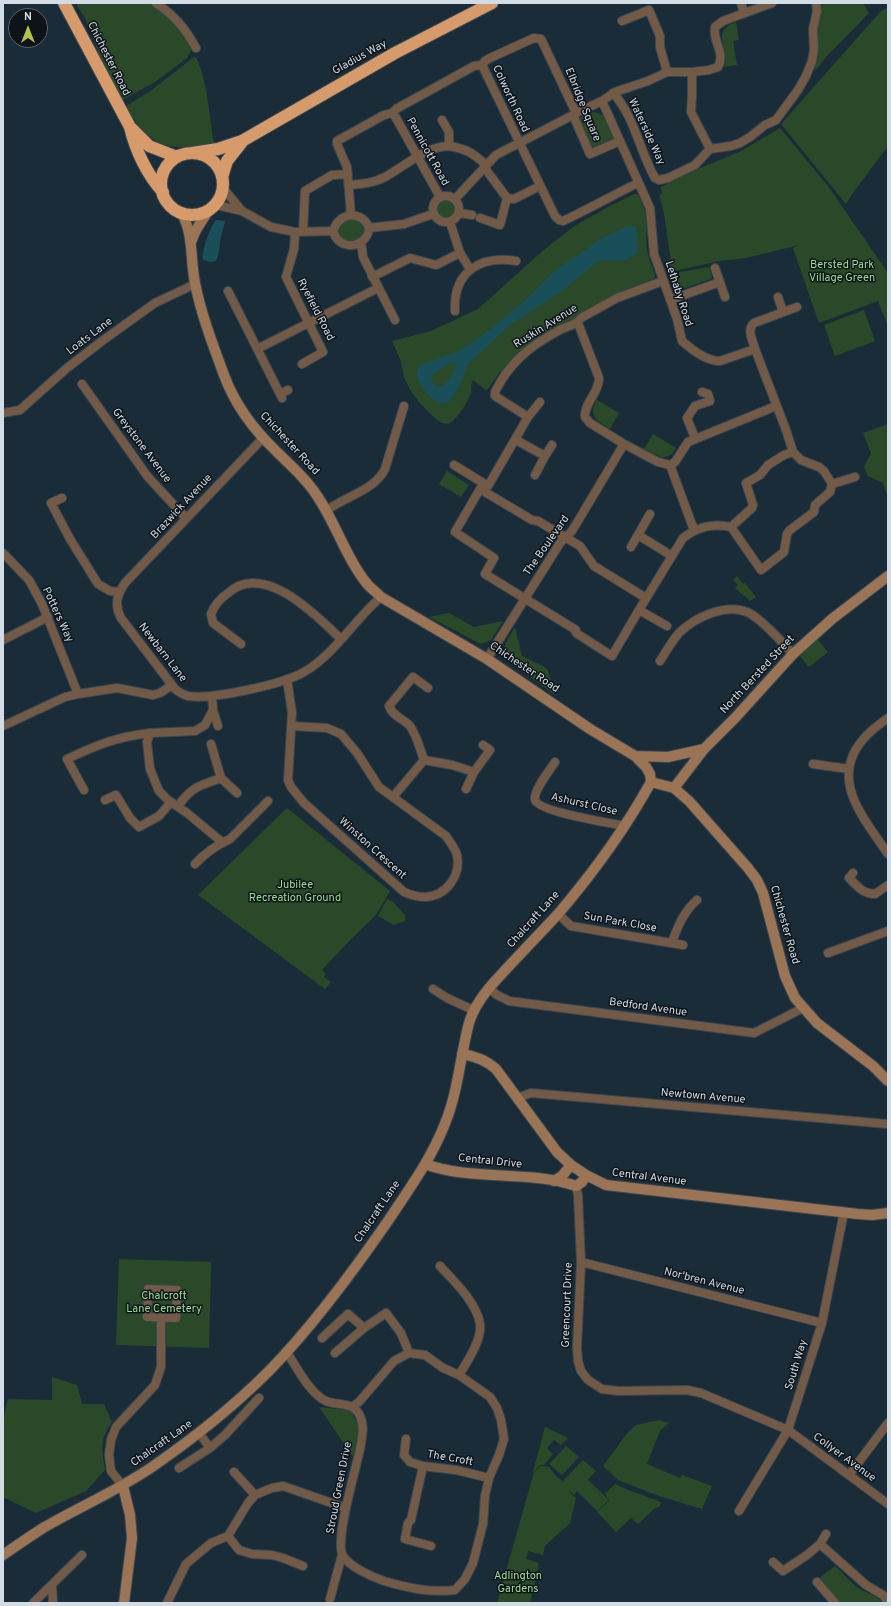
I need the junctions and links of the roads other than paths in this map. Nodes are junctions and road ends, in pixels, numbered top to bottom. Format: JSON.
{"nodes":[{"id":1,"x":64,"y":3,"type":"edge"},
{"id":2,"x":156,"y":3,"type":"edge"},
{"id":3,"x":492,"y":3,"type":"edge"},
{"id":4,"x":741,"y":3,"type":"edge"},
{"id":5,"x":772,"y":3,"type":"edge"},
{"id":6,"x":816,"y":3,"type":"edge"},
{"id":7,"x":649,"y":6,"type":"edge"},
{"id":8,"x":744,"y":13,"type":"junction"},
{"id":9,"x":622,"y":21,"type":"dead end"},
{"id":10,"x":541,"y":39,"type":"joint"},
{"id":11,"x":196,"y":48,"type":"dead end"},
{"id":12,"x":482,"y":65,"type":"junction"},
{"id":13,"x":667,"y":72,"type":"junction"},
{"id":14,"x":692,"y":72,"type":"junction"},
{"id":15,"x":613,"y":93,"type":"junction"},
{"id":16,"x":602,"y":101,"type":"junction"},
{"id":17,"x":392,"y":113,"type":"junction"},
{"id":18,"x":574,"y":114,"type":"junction"},
{"id":19,"x":442,"y":120,"type":"dead end"},
{"id":20,"x":130,"y":127,"type":"junction"},
{"id":21,"x":242,"y":141,"type":"junction"},
{"id":22,"x":620,"y":141,"type":"junction"},
{"id":23,"x":518,"y":142,"type":"junction"},
{"id":24,"x":449,"y":146,"type":"junction"},
{"id":25,"x":710,"y":149,"type":"junction"},
{"id":26,"x":192,"y":153,"type":"junction"},
{"id":27,"x":177,"y":157,"type":"junction"},
{"id":28,"x":417,"y":157,"type":"junction"},
{"id":29,"x":485,"y":166,"type":"junction"},
{"id":30,"x":348,"y":174,"type":"junction"},
{"id":31,"x":223,"y":182,"type":"junction"},
{"id":32,"x":638,"y":183,"type":"junction"},
{"id":33,"x":349,"y":185,"type":"junction"},
{"id":34,"x":540,"y":186,"type":"junction"},
{"id":35,"x":163,"y":192,"type":"junction"},
{"id":36,"x":440,"y":197,"type":"junction"},
{"id":37,"x":508,"y":198,"type":"junction"},
{"id":38,"x":455,"y":199,"type":"junction"},
{"id":39,"x":212,"y":208,"type":"junction"},
{"id":40,"x":242,"y":211,"type":"junction"},
{"id":41,"x":181,"y":212,"type":"junction"},
{"id":42,"x":459,"y":213,"type":"junction"},
{"id":43,"x":433,"y":214,"type":"junction"},
{"id":44,"x":351,"y":215,"type":"junction"},
{"id":45,"x":450,"y":222,"type":"junction"},
{"id":46,"x":369,"y":228,"type":"junction"},
{"id":47,"x":334,"y":231,"type":"junction"},
{"id":48,"x":299,"y":232,"type":"junction"},
{"id":49,"x":191,"y":242,"type":"junction"},
{"id":50,"x":361,"y":242,"type":"junction"},
{"id":51,"x":460,"y":253,"type":"junction"},
{"id":52,"x":516,"y":261,"type":"dead end"},
{"id":53,"x":716,"y":268,"type":"dead end"},
{"id":54,"x":470,"y":269,"type":"junction"},
{"id":55,"x":372,"y":277,"type":"junction"},
{"id":56,"x":663,"y":281,"type":"junction"},
{"id":57,"x":720,"y":282,"type":"junction"},
{"id":58,"x":195,"y":284,"type":"junction"},
{"id":59,"x":378,"y":288,"type":"junction"},
{"id":60,"x":228,"y":291,"type":"dead end"},
{"id":61,"x":725,"y":297,"type":"dead end"},
{"id":62,"x":778,"y":297,"type":"dead end"},
{"id":63,"x":670,"y":300,"type":"junction"},
{"id":64,"x":798,"y":307,"type":"dead end"},
{"id":65,"x":455,"y":311,"type":"dead end"},
{"id":66,"x":783,"y":312,"type":"junction"},
{"id":67,"x":395,"y":320,"type":"dead end"},
{"id":68,"x":308,"y":323,"type":"junction"},
{"id":69,"x":578,"y":323,"type":"junction"},
{"id":70,"x":257,"y":349,"type":"junction"},
{"id":71,"x":755,"y":349,"type":"junction"},
{"id":72,"x":302,"y":364,"type":"dead end"},
{"id":73,"x":82,"y":384,"type":"dead end"},
{"id":74,"x":288,"y":390,"type":"dead end"},
{"id":75,"x":702,"y":392,"type":"dead end"},
{"id":76,"x":540,"y":402,"type":"dead end"},
{"id":77,"x":404,"y":406,"type":"dead end"},
{"id":78,"x":776,"y":406,"type":"junction"},
{"id":79,"x":3,"y":413,"type":"edge"},
{"id":80,"x":528,"y":417,"type":"junction"},
{"id":81,"x":263,"y":438,"type":"junction"},
{"id":82,"x":695,"y":438,"type":"junction"},
{"id":83,"x":516,"y":440,"type":"junction"},
{"id":84,"x":624,"y":444,"type":"junction"},
{"id":85,"x":552,"y":445,"type":"dead end"},
{"id":86,"x":793,"y":452,"type":"junction"},
{"id":87,"x":545,"y":456,"type":"junction"},
{"id":88,"x":454,"y":465,"type":"dead end"},
{"id":89,"x":670,"y":465,"type":"junction"},
{"id":90,"x":535,"y":475,"type":"dead end"},
{"id":91,"x":855,"y":477,"type":"dead end"},
{"id":92,"x":832,"y":484,"type":"junction"},
{"id":93,"x":484,"y":487,"type":"junction"},
{"id":94,"x":62,"y":498,"type":"dead end"},
{"id":95,"x":326,"y":511,"type":"junction"},
{"id":96,"x":650,"y":514,"type":"dead end"},
{"id":97,"x":186,"y":518,"type":"junction"},
{"id":98,"x":731,"y":527,"type":"junction"},
{"id":99,"x":694,"y":530,"type":"junction"},
{"id":100,"x":638,"y":535,"type":"junction"},
{"id":101,"x":566,"y":536,"type":"junction"},
{"id":102,"x":631,"y":547,"type":"dead end"},
{"id":103,"x":3,"y":553,"type":"edge"},
{"id":104,"x":672,"y":556,"type":"junction"},
{"id":105,"x":888,"y":576,"type":"edge"},
{"id":106,"x":118,"y":592,"type":"junction"},
{"id":107,"x":382,"y":597,"type":"junction"},
{"id":108,"x":646,"y":598,"type":"junction"},
{"id":109,"x":525,"y":599,"type":"junction"},
{"id":110,"x":640,"y":610,"type":"junction"},
{"id":111,"x":48,"y":617,"type":"junction"},
{"id":112,"x":667,"y":626,"type":"dead end"},
{"id":113,"x":341,"y":639,"type":"junction"},
{"id":114,"x":3,"y":640,"type":"edge"},
{"id":115,"x":241,"y":644,"type":"dead end"},
{"id":116,"x":793,"y":654,"type":"junction"},
{"id":117,"x":487,"y":659,"type":"junction"},
{"id":118,"x":660,"y":661,"type":"dead end"},
{"id":119,"x":287,"y":679,"type":"junction"},
{"id":120,"x":172,"y":685,"type":"junction"},
{"id":121,"x":428,"y":688,"type":"dead end"},
{"id":122,"x":78,"y":694,"type":"junction"},
{"id":123,"x":212,"y":696,"type":"junction"},
{"id":124,"x":213,"y":710,"type":"junction"},
{"id":125,"x":888,"y":718,"type":"edge"},
{"id":126,"x":3,"y":726,"type":"edge"},
{"id":127,"x":218,"y":726,"type":"dead end"},
{"id":128,"x":292,"y":726,"type":"junction"},
{"id":129,"x":150,"y":734,"type":"junction"},
{"id":130,"x":211,"y":744,"type":"dead end"},
{"id":131,"x":483,"y":745,"type":"dead end"},
{"id":132,"x":704,"y":749,"type":"junction"},
{"id":133,"x":636,"y":756,"type":"junction"},
{"id":134,"x":424,"y":760,"type":"junction"},
{"id":135,"x":555,"y":762,"type":"dead end"},
{"id":136,"x":813,"y":764,"type":"dead end"},
{"id":137,"x":849,"y":769,"type":"junction"},
{"id":138,"x":474,"y":772,"type":"junction"},
{"id":139,"x":222,"y":778,"type":"junction"},
{"id":140,"x":651,"y":782,"type":"junction"},
{"id":141,"x":674,"y":788,"type":"junction"},
{"id":142,"x":466,"y":789,"type":"dead end"},
{"id":143,"x":84,"y":790,"type":"dead end"},
{"id":144,"x":237,"y":793,"type":"dead end"},
{"id":145,"x":393,"y":797,"type":"junction"},
{"id":146,"x":105,"y":800,"type":"dead end"},
{"id":147,"x":268,"y":801,"type":"dead end"},
{"id":148,"x":174,"y":804,"type":"junction"},
{"id":149,"x":625,"y":826,"type":"junction"},
{"id":150,"x":222,"y":842,"type":"junction"},
{"id":151,"x":888,"y":854,"type":"edge"},
{"id":152,"x":195,"y":864,"type":"dead end"},
{"id":153,"x":853,"y":873,"type":"dead end"},
{"id":154,"x":888,"y":884,"type":"edge"},
{"id":155,"x":697,"y":900,"type":"dead end"},
{"id":156,"x":558,"y":914,"type":"junction"},
{"id":157,"x":888,"y":931,"type":"edge"},
{"id":158,"x":672,"y":943,"type":"junction"},
{"id":159,"x":683,"y":945,"type":"dead end"},
{"id":160,"x":828,"y":953,"type":"dead end"},
{"id":161,"x":488,"y":988,"type":"junction"},
{"id":162,"x":433,"y":989,"type":"dead end"},
{"id":163,"x":803,"y":1008,"type":"junction"},
{"id":164,"x":473,"y":1010,"type":"junction"},
{"id":165,"x":462,"y":1054,"type":"junction"},
{"id":166,"x":888,"y":1081,"type":"edge"},
{"id":167,"x":517,"y":1098,"type":"junction"},
{"id":168,"x":888,"y":1124,"type":"edge"},
{"id":169,"x":425,"y":1164,"type":"junction"},
{"id":170,"x":570,"y":1165,"type":"junction"},
{"id":171,"x":586,"y":1176,"type":"junction"},
{"id":172,"x":564,"y":1178,"type":"junction"},
{"id":173,"x":576,"y":1186,"type":"junction"},
{"id":174,"x":844,"y":1212,"type":"junction"},
{"id":175,"x":888,"y":1212,"type":"edge"},
{"id":176,"x":581,"y":1262,"type":"junction"},
{"id":177,"x":440,"y":1266,"type":"dead end"},
{"id":178,"x":161,"y":1318,"type":"junction"},
{"id":179,"x":822,"y":1323,"type":"junction"},
{"id":180,"x":364,"y":1328,"type":"junction"},
{"id":181,"x":322,"y":1338,"type":"dead end"},
{"id":182,"x":286,"y":1352,"type":"junction"},
{"id":183,"x":336,"y":1353,"type":"dead end"},
{"id":184,"x":409,"y":1353,"type":"junction"},
{"id":185,"x":459,"y":1375,"type":"junction"},
{"id":186,"x":259,"y":1398,"type":"dead end"},
{"id":187,"x":352,"y":1406,"type":"junction"},
{"id":188,"x":888,"y":1423,"type":"edge"},
{"id":189,"x":788,"y":1430,"type":"junction"},
{"id":190,"x":199,"y":1433,"type":"junction"},
{"id":191,"x":406,"y":1439,"type":"dead end"},
{"id":192,"x":210,"y":1448,"type":"junction"},
{"id":193,"x":423,"y":1466,"type":"junction"},
{"id":194,"x":179,"y":1468,"type":"dead end"},
{"id":195,"x":234,"y":1472,"type":"dead end"},
{"id":196,"x":849,"y":1475,"type":"junction"},
{"id":197,"x":489,"y":1478,"type":"junction"},
{"id":198,"x":123,"y":1486,"type":"junction"},
{"id":199,"x":254,"y":1495,"type":"junction"},
{"id":200,"x":888,"y":1504,"type":"edge"},
{"id":201,"x":346,"y":1508,"type":"junction"},
{"id":202,"x":739,"y":1511,"type":"dead end"},
{"id":203,"x":826,"y":1534,"type":"dead end"},
{"id":204,"x":228,"y":1536,"type":"junction"},
{"id":205,"x":820,"y":1544,"type":"junction"},
{"id":206,"x":431,"y":1546,"type":"dead end"},
{"id":207,"x":3,"y":1555,"type":"edge"},
{"id":208,"x":82,"y":1555,"type":"dead end"},
{"id":209,"x":342,"y":1555,"type":"junction"},
{"id":210,"x":773,"y":1562,"type":"dead end"},
{"id":211,"x":303,"y":1566,"type":"dead end"},
{"id":212,"x":817,"y":1582,"type":"dead end"},
{"id":213,"x":52,"y":1586,"type":"junction"},
{"id":214,"x":330,"y":1599,"type":"dead end"},
{"id":215,"x":888,"y":1602,"type":"edge"},
{"id":216,"x":33,"y":1603,"type":"edge"},
{"id":217,"x":53,"y":1603,"type":"edge"},
{"id":218,"x":124,"y":1603,"type":"edge"},
{"id":219,"x":167,"y":1603,"type":"edge"},
{"id":220,"x":835,"y":1603,"type":"edge"}],
"edges":[{"from":1,"to":20,"type":"highway","name":"Chichester Road"},
{"from":2,"to":11,"type":"street"},
{"from":3,"to":21,"type":"highway","name":"Gladius Way"},
{"from":4,"to":8,"type":"street"},
{"from":5,"to":8,"type":"street"},
{"from":6,"to":25,"type":"street"},
{"from":7,"to":9,"type":"street"},
{"from":7,"to":13,"type":"street"},
{"from":8,"to":14,"type":"street"},
{"from":10,"to":12,"type":"street","name":"Colworth Road"},
{"from":10,"to":18,"type":"street","name":"Elbridge Square"},
{"from":12,"to":17,"type":"street","name":"Colworth Road"},
{"from":12,"to":23,"type":"street","name":"Colworth Road"},
{"from":13,"to":14,"type":"street"},
{"from":13,"to":15,"type":"street"},
{"from":14,"to":25,"type":"street"},
{"from":15,"to":16,"type":"street"},
{"from":15,"to":25,"type":"street","name":"Waterside Way"},
{"from":16,"to":18,"type":"street"},
{"from":16,"to":22,"type":"street","name":"Elbridge Square"},
{"from":17,"to":28,"type":"street","name":"Pennicott Road"},
{"from":17,"to":30,"type":"street","name":"Pennicott Road"},
{"from":18,"to":22,"type":"street","name":"Elbridge Square"},
{"from":18,"to":23,"type":"street"},
{"from":19,"to":24,"type":"street"},
{"from":20,"to":27,"type":"highway","name":"Chichester Road"},
{"from":20,"to":35,"type":"highway","name":"Chichester Road"},
{"from":21,"to":26,"type":"highway","name":"Gladius Way"},
{"from":21,"to":31,"type":"highway","name":"Gladius Way"},
{"from":22,"to":32,"type":"street","name":"Lethaby Road"},
{"from":23,"to":29,"type":"street"},
{"from":23,"to":34,"type":"street","name":"Colworth Road"},
{"from":24,"to":28,"type":"street"},
{"from":24,"to":29,"type":"street"},
{"from":26,"to":27,"type":"highway"},
{"from":26,"to":31,"type":"highway"},
{"from":27,"to":35,"type":"highway"},
{"from":28,"to":33,"type":"street"},
{"from":28,"to":36,"type":"street","name":"Pennicott Road"},
{"from":29,"to":37,"type":"street"},
{"from":29,"to":38,"type":"street"},
{"from":30,"to":33,"type":"street","name":"Pennicott Road"},
{"from":30,"to":48,"type":"street","name":"Ryefield Road"},
{"from":31,"to":39,"type":"highway"},
{"from":31,"to":40,"type":"street"},
{"from":32,"to":34,"type":"street","name":"Colworth Road"},
{"from":32,"to":56,"type":"street","name":"Lethaby Road"},
{"from":33,"to":44,"type":"street","name":"Pennicott Road"},
{"from":34,"to":37,"type":"street"},
{"from":35,"to":41,"type":"highway"},
{"from":36,"to":38,"type":"street"},
{"from":36,"to":43,"type":"street"},
{"from":37,"to":42,"type":"street"},
{"from":38,"to":42,"type":"street"},
{"from":39,"to":40,"type":"street"},
{"from":39,"to":41,"type":"highway"},
{"from":39,"to":49,"type":"street","name":"Chichester Road"},
{"from":40,"to":48,"type":"street"},
{"from":41,"to":49,"type":"street","name":"Chichester Road"},
{"from":42,"to":45,"type":"street"},
{"from":43,"to":45,"type":"street"},
{"from":43,"to":46,"type":"street"},
{"from":44,"to":46,"type":"street"},
{"from":44,"to":47,"type":"street"},
{"from":45,"to":51,"type":"street"},
{"from":46,"to":50,"type":"street"},
{"from":47,"to":48,"type":"street"},
{"from":47,"to":50,"type":"street"},
{"from":48,"to":68,"type":"street","name":"Ryefield Road"},
{"from":49,"to":58,"type":"street","name":"Chichester Road"},
{"from":50,"to":55,"type":"street"},
{"from":51,"to":54,"type":"street"},
{"from":51,"to":55,"type":"street"},
{"from":52,"to":54,"type":"street"},
{"from":53,"to":57,"type":"street"},
{"from":54,"to":65,"type":"street"},
{"from":55,"to":59,"type":"street"},
{"from":56,"to":63,"type":"street","name":"Lethaby Road"},
{"from":56,"to":69,"type":"street","name":"Ruskin Avenue"},
{"from":57,"to":61,"type":"street"},
{"from":57,"to":63,"type":"street"},
{"from":58,"to":79,"type":"street","name":"Loats Lane"},
{"from":58,"to":81,"type":"street","name":"Chichester Road"},
{"from":59,"to":67,"type":"street"},
{"from":59,"to":68,"type":"street"},
{"from":60,"to":70,"type":"street"},
{"from":62,"to":66,"type":"street"},
{"from":63,"to":71,"type":"street","name":"Lethaby Road"},
{"from":64,"to":66,"type":"street"},
{"from":66,"to":71,"type":"street"},
{"from":68,"to":70,"type":"street"},
{"from":68,"to":72,"type":"street","name":"Ryefield Road"},
{"from":69,"to":80,"type":"street","name":"Ruskin Avenue"},
{"from":69,"to":84,"type":"street"},
{"from":70,"to":74,"type":"street"},
{"from":71,"to":78,"type":"street"},
{"from":73,"to":97,"type":"street","name":"Greystone Avenue"},
{"from":75,"to":82,"type":"street"},
{"from":76,"to":80,"type":"street"},
{"from":77,"to":95,"type":"street"},
{"from":78,"to":82,"type":"street"},
{"from":78,"to":86,"type":"street"},
{"from":80,"to":83,"type":"street"},
{"from":81,"to":95,"type":"street","name":"Chichester Road"},
{"from":81,"to":97,"type":"street","name":"Brazwick Avenue"},
{"from":82,"to":89,"type":"street"},
{"from":83,"to":87,"type":"street"},
{"from":83,"to":93,"type":"street"},
{"from":84,"to":89,"type":"street"},
{"from":84,"to":101,"type":"street","name":"The Boulevard"},
{"from":85,"to":87,"type":"street"},
{"from":86,"to":92,"type":"street"},
{"from":86,"to":98,"type":"street"},
{"from":87,"to":90,"type":"street"},
{"from":88,"to":93,"type":"street"},
{"from":89,"to":99,"type":"street"},
{"from":91,"to":92,"type":"street"},
{"from":92,"to":98,"type":"street"},
{"from":93,"to":101,"type":"street"},
{"from":93,"to":109,"type":"street"},
{"from":94,"to":106,"type":"street"},
{"from":95,"to":107,"type":"street","name":"Chichester Road"},
{"from":96,"to":100,"type":"street"},
{"from":97,"to":106,"type":"street","name":"Brazwick Avenue"},
{"from":98,"to":99,"type":"street"},
{"from":99,"to":104,"type":"street"},
{"from":100,"to":102,"type":"street"},
{"from":100,"to":104,"type":"street"},
{"from":101,"to":108,"type":"street"},
{"from":101,"to":109,"type":"street","name":"The Boulevard"},
{"from":103,"to":111,"type":"street","name":"Potters Way"},
{"from":104,"to":108,"type":"street"},
{"from":105,"to":116,"type":"street","name":"North Bersted Street"},
{"from":106,"to":120,"type":"street","name":"Newbarn Lane"},
{"from":107,"to":113,"type":"street","name":"Newbarn Lane"},
{"from":107,"to":117,"type":"street","name":"Chichester Road"},
{"from":108,"to":110,"type":"street"},
{"from":109,"to":110,"type":"street"},
{"from":109,"to":117,"type":"street","name":"The Boulevard"},
{"from":110,"to":112,"type":"street"},
{"from":111,"to":114,"type":"street"},
{"from":111,"to":122,"type":"street","name":"Potters Way"},
{"from":113,"to":115,"type":"street"},
{"from":113,"to":119,"type":"street","name":"Newbarn Lane"},
{"from":116,"to":118,"type":"street"},
{"from":116,"to":132,"type":"street","name":"North Bersted Street"},
{"from":117,"to":133,"type":"street","name":"Chichester Road"},
{"from":119,"to":123,"type":"street","name":"Newbarn Lane"},
{"from":119,"to":128,"type":"street","name":"Winston Crescent"},
{"from":120,"to":122,"type":"street"},
{"from":120,"to":123,"type":"street","name":"Newbarn Lane"},
{"from":121,"to":134,"type":"street"},
{"from":122,"to":126,"type":"street"},
{"from":123,"to":124,"type":"street"},
{"from":124,"to":127,"type":"street"},
{"from":124,"to":129,"type":"street"},
{"from":125,"to":137,"type":"street"},
{"from":128,"to":145,"type":"street","name":"Winston Crescent"},
{"from":128,"to":145,"type":"street","name":"Winston Crescent"},
{"from":129,"to":143,"type":"street"},
{"from":129,"to":148,"type":"street"},
{"from":130,"to":139,"type":"street"},
{"from":131,"to":138,"type":"street"},
{"from":132,"to":133,"type":"street"},
{"from":132,"to":141,"type":"street","name":"North Bersted Street"},
{"from":133,"to":140,"type":"street","name":"Chichester Road"},
{"from":134,"to":138,"type":"street"},
{"from":134,"to":145,"type":"street"},
{"from":135,"to":149,"type":"street","name":"Ashurst Close"},
{"from":136,"to":137,"type":"street"},
{"from":137,"to":151,"type":"street"},
{"from":138,"to":142,"type":"street"},
{"from":139,"to":144,"type":"street"},
{"from":139,"to":148,"type":"street"},
{"from":140,"to":141,"type":"street","name":"Chichester Road"},
{"from":140,"to":149,"type":"street","name":"Chalcraft Lane"},
{"from":141,"to":163,"type":"street","name":"Chichester Road"},
{"from":146,"to":148,"type":"street"},
{"from":147,"to":150,"type":"street"},
{"from":148,"to":150,"type":"street"},
{"from":149,"to":156,"type":"street","name":"Chalcraft Lane"},
{"from":150,"to":152,"type":"street"},
{"from":153,"to":154,"type":"street"},
{"from":155,"to":158,"type":"street"},
{"from":156,"to":158,"type":"street","name":"Sun Park Close"},
{"from":156,"to":161,"type":"street","name":"Chalcraft Lane"},
{"from":157,"to":160,"type":"street"},
{"from":158,"to":159,"type":"street","name":"Sun Park Close"},
{"from":161,"to":163,"type":"street","name":"Bedford Avenue"},
{"from":161,"to":164,"type":"street","name":"Chalcraft Lane"},
{"from":162,"to":164,"type":"street"},
{"from":163,"to":166,"type":"street","name":"Chichester Road"},
{"from":164,"to":165,"type":"street","name":"Chalcraft Lane"},
{"from":165,"to":167,"type":"street","name":"Central Avenue"},
{"from":165,"to":169,"type":"street","name":"Chalcraft Lane"},
{"from":167,"to":168,"type":"street","name":"Newtown Avenue"},
{"from":167,"to":170,"type":"street","name":"Central Avenue"},
{"from":169,"to":172,"type":"street","name":"Central Drive"},
{"from":169,"to":182,"type":"street","name":"Chalcraft Lane"},
{"from":170,"to":171,"type":"street","name":"Central Avenue"},
{"from":170,"to":172,"type":"street","name":"Central Drive"},
{"from":171,"to":173,"type":"street"},
{"from":171,"to":174,"type":"street","name":"Central Avenue"},
{"from":172,"to":173,"type":"street"},
{"from":173,"to":176,"type":"street","name":"Greencourt Drive"},
{"from":174,"to":175,"type":"street","name":"Central Avenue"},
{"from":174,"to":179,"type":"street","name":"South Way"},
{"from":176,"to":179,"type":"street","name":"Nor'bren Avenue"},
{"from":176,"to":189,"type":"street","name":"Greencourt Drive"},
{"from":177,"to":185,"type":"street"},
{"from":178,"to":178,"type":"street"},
{"from":178,"to":198,"type":"street"},
{"from":179,"to":189,"type":"street","name":"South Way"},
{"from":180,"to":181,"type":"street"},
{"from":180,"to":183,"type":"street"},
{"from":180,"to":184,"type":"street"},
{"from":182,"to":187,"type":"street"},
{"from":182,"to":190,"type":"street","name":"Chalcraft Lane"},
{"from":184,"to":185,"type":"street"},
{"from":184,"to":187,"type":"street"},
{"from":185,"to":197,"type":"street"},
{"from":186,"to":192,"type":"street"},
{"from":187,"to":201,"type":"street","name":"Stroud Green Drive"},
{"from":188,"to":196,"type":"street"},
{"from":189,"to":196,"type":"street","name":"Collyer Avenue"},
{"from":189,"to":202,"type":"street","name":"South Way"},
{"from":190,"to":192,"type":"street"},
{"from":190,"to":198,"type":"street","name":"Chalcraft Lane"},
{"from":191,"to":193,"type":"street","name":"The Croft"},
{"from":192,"to":194,"type":"street"},
{"from":193,"to":197,"type":"street","name":"The Croft"},
{"from":193,"to":206,"type":"street"},
{"from":195,"to":199,"type":"street"},
{"from":196,"to":200,"type":"street","name":"Collyer Avenue"},
{"from":197,"to":209,"type":"street"},
{"from":198,"to":207,"type":"street","name":"Chalcraft Lane"},
{"from":198,"to":218,"type":"street"},
{"from":199,"to":201,"type":"street"},
{"from":199,"to":204,"type":"street"},
{"from":201,"to":209,"type":"street","name":"Stroud Green Drive"},
{"from":203,"to":205,"type":"street"},
{"from":204,"to":211,"type":"street"},
{"from":204,"to":219,"type":"street"},
{"from":205,"to":210,"type":"street"},
{"from":205,"to":215,"type":"street"},
{"from":208,"to":213,"type":"street"},
{"from":209,"to":214,"type":"street","name":"Stroud Green Drive"},
{"from":212,"to":220,"type":"street"},
{"from":213,"to":216,"type":"street"},
{"from":213,"to":217,"type":"street"}]}
